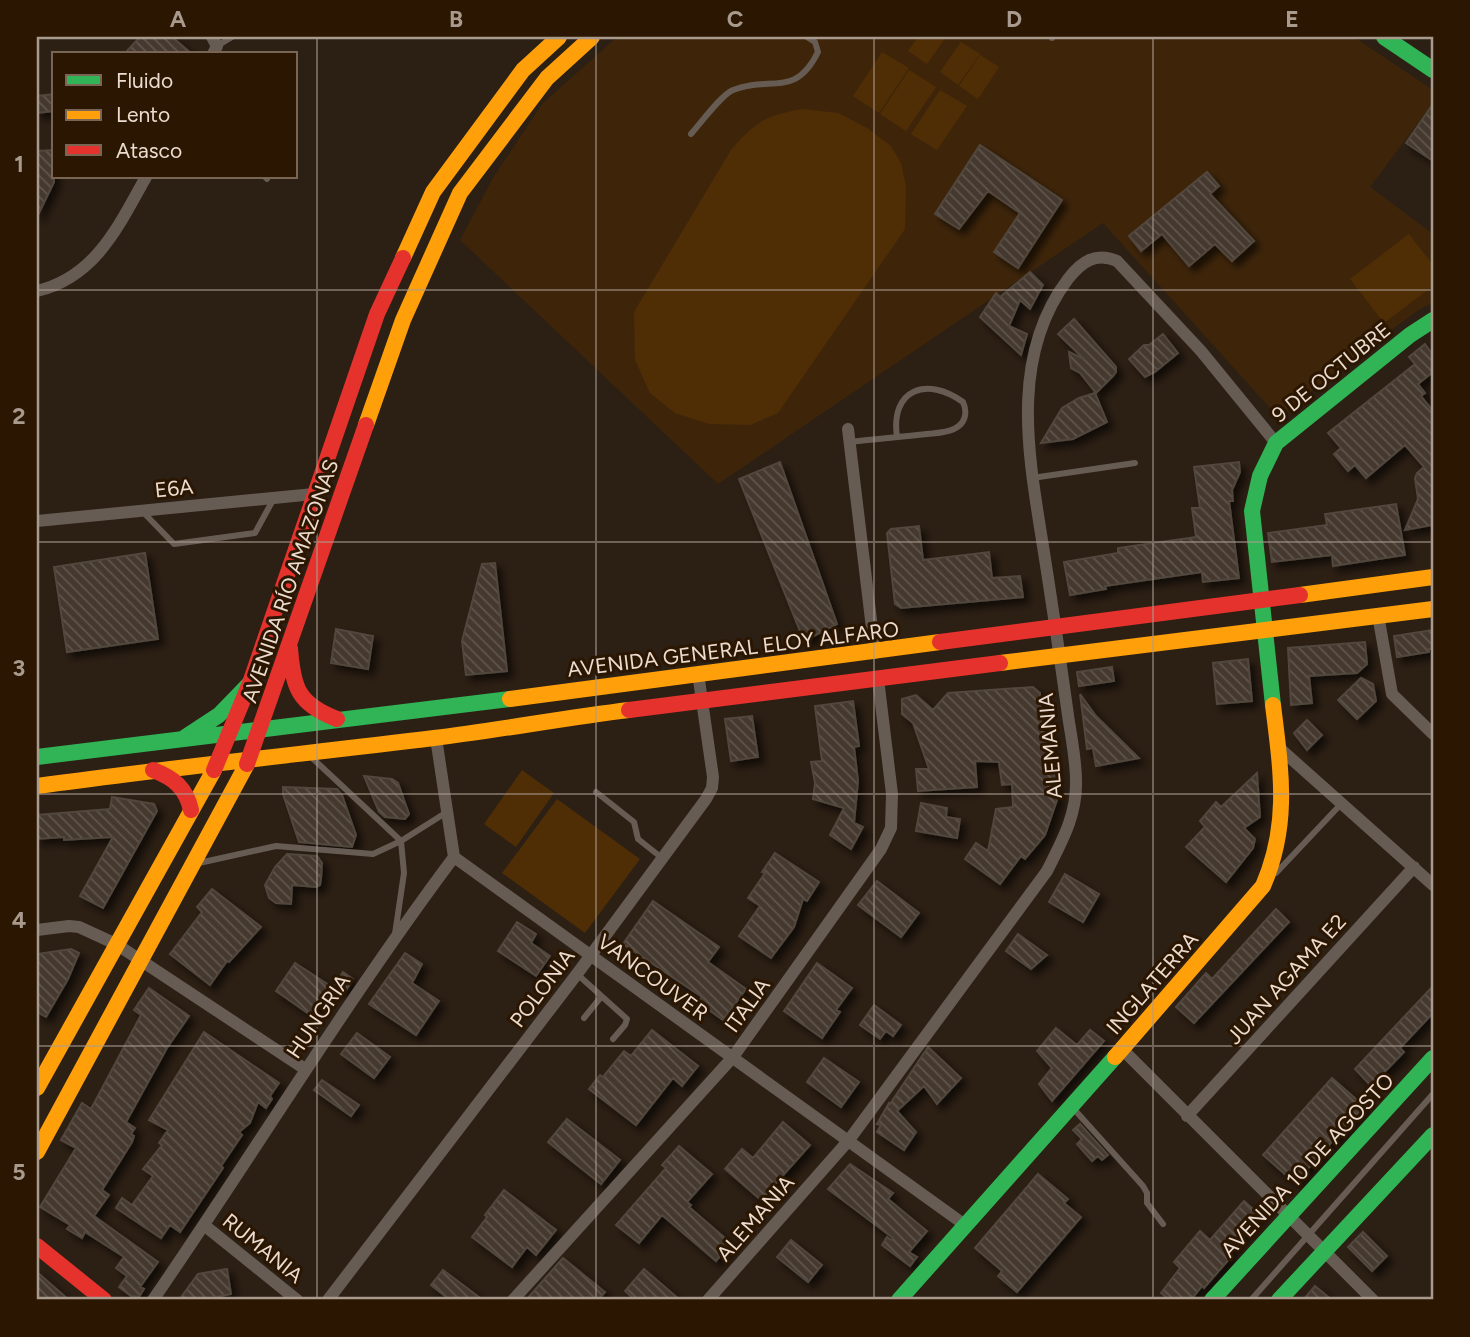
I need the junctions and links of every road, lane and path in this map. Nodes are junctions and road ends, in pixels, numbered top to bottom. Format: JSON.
{"nodes":[{"id":1,"x":232,"y":37,"type":"edge"},
{"id":2,"x":559,"y":37,"type":"edge"},
{"id":3,"x":592,"y":37,"type":"edge"},
{"id":4,"x":807,"y":37,"type":"edge"},
{"id":5,"x":1384,"y":37,"type":"edge"},
{"id":6,"x":214,"y":46,"type":"edge"},
{"id":7,"x":1433,"y":70,"type":"edge"},
{"id":8,"x":691,"y":134,"type":"dead end"},
{"id":9,"x":145,"y":178,"type":"edge"},
{"id":10,"x":37,"y":290,"type":"edge"},
{"id":11,"x":1433,"y":320,"type":"edge"},
{"id":12,"x":849,"y":435,"type":"joint"},
{"id":13,"x":897,"y":437,"type":"junction"},
{"id":14,"x":1276,"y":443,"type":"junction"},
{"id":15,"x":1135,"y":463,"type":"dead end"},
{"id":16,"x":1032,"y":478,"type":"junction"},
{"id":17,"x":314,"y":494,"type":"junction"},
{"id":18,"x":274,"y":498,"type":"junction"},
{"id":19,"x":142,"y":511,"type":"junction"},
{"id":20,"x":37,"y":522,"type":"edge"},
{"id":21,"x":1433,"y":576,"type":"edge"},
{"id":22,"x":1263,"y":599,"type":"junction"},
{"id":23,"x":1433,"y":609,"type":"edge"},
{"id":24,"x":1378,"y":615,"type":"junction"},
{"id":25,"x":1056,"y":627,"type":"junction"},
{"id":26,"x":1266,"y":631,"type":"junction"},
{"id":27,"x":290,"y":648,"type":"junction"},
{"id":28,"x":875,"y":653,"type":"junction"},
{"id":29,"x":1060,"y":657,"type":"junction"},
{"id":30,"x":698,"y":673,"type":"junction"},
{"id":31,"x":878,"y":679,"type":"junction"},
{"id":32,"x":250,"y":683,"type":"junction"},
{"id":33,"x":702,"y":701,"type":"junction"},
{"id":34,"x":338,"y":720,"type":"junction"},
{"id":35,"x":261,"y":731,"type":"junction"},
{"id":36,"x":1433,"y":734,"type":"edge"},
{"id":37,"x":227,"y":736,"type":"junction"},
{"id":38,"x":436,"y":738,"type":"junction"},
{"id":39,"x":179,"y":741,"type":"junction"},
{"id":40,"x":1277,"y":746,"type":"junction"},
{"id":41,"x":305,"y":752,"type":"junction"},
{"id":42,"x":37,"y":757,"type":"edge"},
{"id":43,"x":250,"y":759,"type":"junction"},
{"id":44,"x":217,"y":765,"type":"junction"},
{"id":45,"x":152,"y":770,"type":"junction"},
{"id":46,"x":37,"y":786,"type":"edge"},
{"id":47,"x":596,"y":792,"type":"dead end"},
{"id":48,"x":1342,"y":803,"type":"junction"},
{"id":49,"x":191,"y":810,"type":"junction"},
{"id":50,"x":447,"y":813,"type":"junction"},
{"id":51,"x":401,"y":841,"type":"junction"},
{"id":52,"x":454,"y":857,"type":"junction"},
{"id":53,"x":662,"y":858,"type":"junction"},
{"id":54,"x":194,"y":864,"type":"junction"},
{"id":55,"x":1414,"y":867,"type":"junction"},
{"id":56,"x":1433,"y":885,"type":"edge"},
{"id":57,"x":1263,"y":886,"type":"junction"},
{"id":58,"x":37,"y":930,"type":"edge"},
{"id":59,"x":395,"y":936,"type":"junction"},
{"id":60,"x":116,"y":944,"type":"junction"},
{"id":61,"x":591,"y":956,"type":"junction"},
{"id":62,"x":141,"y":959,"type":"junction"},
{"id":63,"x":577,"y":974,"type":"junction"},
{"id":64,"x":601,"y":997,"type":"junction"},
{"id":65,"x":584,"y":1018,"type":"dead end"},
{"id":66,"x":614,"y":1039,"type":"dead end"},
{"id":67,"x":1122,"y":1049,"type":"junction"},
{"id":68,"x":733,"y":1057,"type":"junction"},
{"id":69,"x":1433,"y":1058,"type":"edge"},
{"id":70,"x":305,"y":1069,"type":"junction"},
{"id":71,"x":37,"y":1088,"type":"edge"},
{"id":72,"x":1433,"y":1094,"type":"edge"},
{"id":73,"x":1071,"y":1106,"type":"junction"},
{"id":74,"x":1187,"y":1116,"type":"junction"},
{"id":75,"x":1433,"y":1135,"type":"edge"},
{"id":76,"x":849,"y":1140,"type":"junction"},
{"id":77,"x":37,"y":1152,"type":"edge"},
{"id":78,"x":1288,"y":1216,"type":"junction"},
{"id":79,"x":1163,"y":1224,"type":"dead end"},
{"id":80,"x":204,"y":1225,"type":"junction"},
{"id":81,"x":965,"y":1225,"type":"junction"},
{"id":82,"x":1308,"y":1235,"type":"junction"},
{"id":83,"x":37,"y":1246,"type":"edge"},
{"id":84,"x":1323,"y":1251,"type":"junction"},
{"id":85,"x":104,"y":1300,"type":"edge"},
{"id":86,"x":153,"y":1300,"type":"edge"},
{"id":87,"x":297,"y":1300,"type":"edge"},
{"id":88,"x":328,"y":1300,"type":"edge"},
{"id":89,"x":513,"y":1300,"type":"edge"},
{"id":90,"x":708,"y":1300,"type":"edge"},
{"id":91,"x":899,"y":1300,"type":"edge"},
{"id":92,"x":1212,"y":1300,"type":"edge"},
{"id":93,"x":1251,"y":1300,"type":"edge"},
{"id":94,"x":1279,"y":1300,"type":"edge"},
{"id":95,"x":1373,"y":1300,"type":"edge"}],
"edges":[{"from":1,"to":6,"type":"lane"},
{"from":2,"to":17,"type":"main road","name":"AVENIDA RÍO AMAZONAS"},
{"from":3,"to":27,"type":"main road","name":"AVENIDA RÍO AMAZONAS"},
{"from":4,"to":8,"type":"lane"},
{"from":5,"to":7,"type":"main road"},
{"from":9,"to":10,"type":"street"},
{"from":11,"to":14,"type":"main road","name":"9 DE OCTUBRE"},
{"from":12,"to":13,"type":"lane"},
{"from":12,"to":28,"type":"street"},
{"from":13,"to":13,"type":"lane"},
{"from":14,"to":16,"type":"street","name":"ALEMANIA"},
{"from":14,"to":22,"type":"main road","name":"9 DE OCTUBRE"},
{"from":15,"to":16,"type":"lane"},
{"from":16,"to":25,"type":"street","name":"ALEMANIA"},
{"from":17,"to":18,"type":"street","name":"E6A"},
{"from":17,"to":32,"type":"main road","name":"AVENIDA RÍO AMAZONAS"},
{"from":18,"to":19,"type":"street","name":"E6A"},
{"from":18,"to":19,"type":"lane"},
{"from":19,"to":20,"type":"street","name":"E6A"},
{"from":21,"to":22,"type":"main road","name":"AVENIDA GENERAL ELOY ALFARO"},
{"from":22,"to":25,"type":"main road","name":"AVENIDA GENERAL ELOY ALFARO"},
{"from":22,"to":26,"type":"main road","name":"9 DE OCTUBRE"},
{"from":23,"to":24,"type":"main road"},
{"from":24,"to":26,"type":"main road"},
{"from":24,"to":36,"type":"street"},
{"from":25,"to":28,"type":"main road","name":"AVENIDA GENERAL ELOY ALFARO"},
{"from":25,"to":29,"type":"street","name":"ALEMANIA"},
{"from":26,"to":29,"type":"main road"},
{"from":26,"to":40,"type":"main road","name":"INGLATERRA"},
{"from":27,"to":34,"type":"main road"},
{"from":27,"to":35,"type":"main road","name":"AVENIDA RÍO AMAZONAS"},
{"from":28,"to":30,"type":"main road","name":"AVENIDA GENERAL ELOY ALFARO"},
{"from":29,"to":31,"type":"main road"},
{"from":29,"to":76,"type":"street","name":"ALEMANIA"},
{"from":30,"to":33,"type":"street","name":"POLONIA"},
{"from":30,"to":34,"type":"main road","name":"AVENIDA GENERAL ELOY ALFARO"},
{"from":31,"to":33,"type":"main road"},
{"from":31,"to":68,"type":"street","name":"ITALIA"},
{"from":32,"to":37,"type":"main road","name":"AVENIDA RÍO AMAZONAS"},
{"from":32,"to":39,"type":"main road"},
{"from":33,"to":38,"type":"main road"},
{"from":33,"to":53,"type":"street","name":"POLONIA"},
{"from":34,"to":35,"type":"main road","name":"AVENIDA GENERAL ELOY ALFARO"},
{"from":35,"to":37,"type":"main road","name":"AVENIDA GENERAL ELOY ALFARO"},
{"from":35,"to":43,"type":"main road","name":"AVENIDA RÍO AMAZONAS"},
{"from":37,"to":39,"type":"main road","name":"AVENIDA GENERAL ELOY ALFARO"},
{"from":37,"to":44,"type":"main road","name":"AVENIDA RÍO AMAZONAS"},
{"from":38,"to":41,"type":"main road"},
{"from":38,"to":50,"type":"street"},
{"from":39,"to":42,"type":"main road","name":"AVENIDA GENERAL ELOY ALFARO"},
{"from":40,"to":48,"type":"street"},
{"from":40,"to":57,"type":"main road","name":"INGLATERRA"},
{"from":41,"to":43,"type":"main road"},
{"from":41,"to":51,"type":"lane"},
{"from":43,"to":44,"type":"main road"},
{"from":43,"to":54,"type":"main road","name":"AVENIDA RÍO AMAZONAS"},
{"from":44,"to":45,"type":"main road"},
{"from":44,"to":49,"type":"main road","name":"AVENIDA RÍO AMAZONAS"},
{"from":45,"to":46,"type":"main road"},
{"from":45,"to":49,"type":"main road"},
{"from":47,"to":53,"type":"lane"},
{"from":48,"to":55,"type":"street"},
{"from":48,"to":57,"type":"lane"},
{"from":49,"to":60,"type":"main road","name":"AVENIDA RÍO AMAZONAS"},
{"from":50,"to":51,"type":"lane"},
{"from":50,"to":52,"type":"street"},
{"from":51,"to":54,"type":"lane"},
{"from":51,"to":59,"type":"lane"},
{"from":52,"to":59,"type":"street","name":"HUNGRIA"},
{"from":52,"to":61,"type":"street","name":"VANCOUVER"},
{"from":53,"to":61,"type":"street","name":"POLONIA"},
{"from":54,"to":62,"type":"main road","name":"AVENIDA RÍO AMAZONAS"},
{"from":55,"to":56,"type":"street"},
{"from":55,"to":74,"type":"street","name":"JUAN AGAMA E2"},
{"from":57,"to":67,"type":"main road","name":"INGLATERRA"},
{"from":58,"to":60,"type":"street"},
{"from":59,"to":70,"type":"street","name":"HUNGRIA"},
{"from":60,"to":62,"type":"street"},
{"from":60,"to":71,"type":"main road","name":"AVENIDA RÍO AMAZONAS"},
{"from":61,"to":63,"type":"street","name":"POLONIA"},
{"from":61,"to":68,"type":"street","name":"VANCOUVER"},
{"from":62,"to":70,"type":"street"},
{"from":62,"to":77,"type":"main road","name":"AVENIDA RÍO AMAZONAS"},
{"from":63,"to":64,"type":"lane"},
{"from":63,"to":88,"type":"street","name":"POLONIA"},
{"from":64,"to":65,"type":"lane"},
{"from":64,"to":66,"type":"lane"},
{"from":67,"to":73,"type":"main road","name":"INGLATERRA"},
{"from":67,"to":74,"type":"street"},
{"from":68,"to":76,"type":"street","name":"VANCOUVER"},
{"from":68,"to":89,"type":"street","name":"ITALIA"},
{"from":69,"to":78,"type":"main road","name":"AVENIDA 10 DE AGOSTO"},
{"from":70,"to":80,"type":"street","name":"HUNGRIA"},
{"from":72,"to":82,"type":"lane"},
{"from":73,"to":79,"type":"lane"},
{"from":73,"to":81,"type":"main road","name":"INGLATERRA"},
{"from":74,"to":78,"type":"street"},
{"from":75,"to":84,"type":"main road"},
{"from":76,"to":81,"type":"street","name":"VANCOUVER"},
{"from":76,"to":90,"type":"street","name":"ALEMANIA"},
{"from":78,"to":82,"type":"street"},
{"from":78,"to":92,"type":"main road","name":"AVENIDA 10 DE AGOSTO"},
{"from":80,"to":86,"type":"street","name":"HUNGRIA"},
{"from":80,"to":87,"type":"street","name":"RUMANIA"},
{"from":81,"to":91,"type":"main road","name":"INGLATERRA"},
{"from":82,"to":84,"type":"street"},
{"from":82,"to":93,"type":"lane"},
{"from":83,"to":85,"type":"main road"},
{"from":84,"to":94,"type":"main road"},
{"from":84,"to":95,"type":"street"}]}
